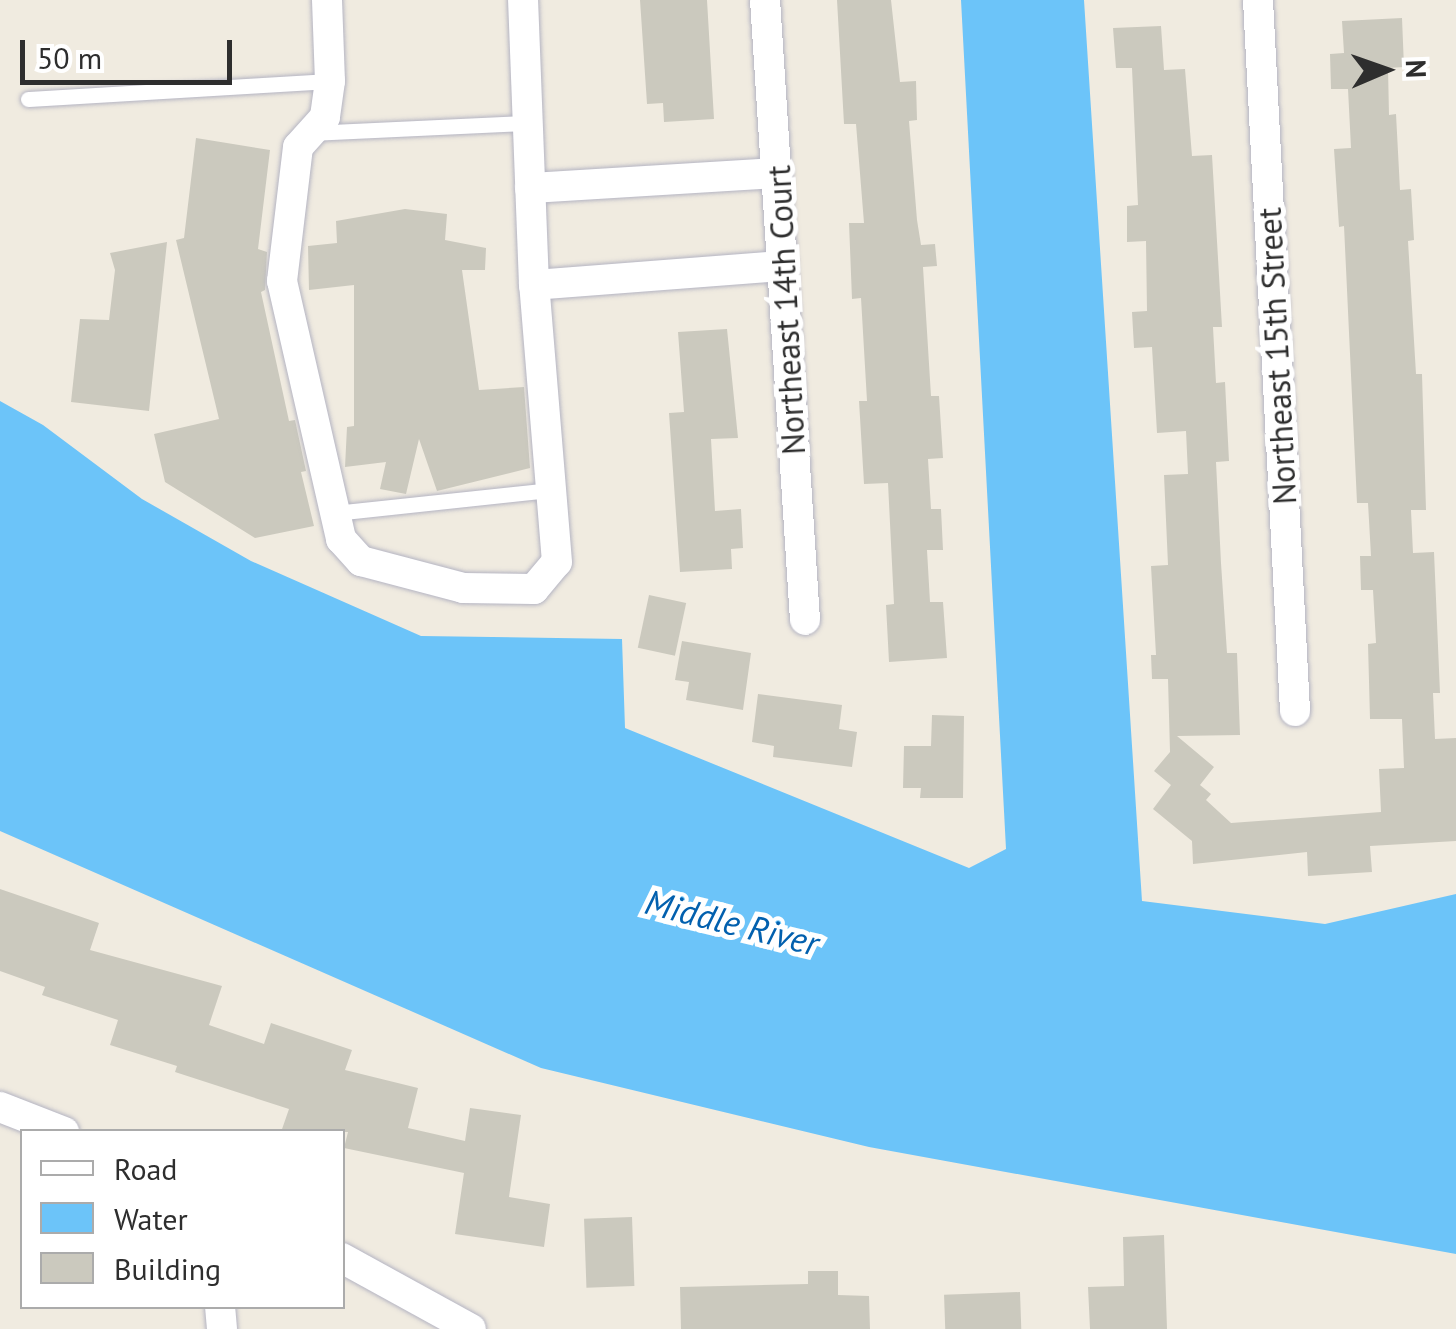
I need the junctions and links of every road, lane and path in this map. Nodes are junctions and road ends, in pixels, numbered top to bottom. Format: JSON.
{"nodes":[{"id":1,"x":327,"y":0,"type":"edge"},
{"id":2,"x":523,"y":0,"type":"edge"},
{"id":3,"x":766,"y":0,"type":"edge"},
{"id":4,"x":1258,"y":0,"type":"edge"},
{"id":5,"x":330,"y":81,"type":"junction"},
{"id":6,"x":28,"y":100,"type":"dead end"},
{"id":7,"x":528,"y":122,"type":"junction"},
{"id":8,"x":310,"y":133,"type":"junction"},
{"id":9,"x":778,"y":173,"type":"junction"},
{"id":10,"x":530,"y":188,"type":"junction"},
{"id":11,"x":782,"y":266,"type":"junction"},
{"id":12,"x":534,"y":285,"type":"junction"},
{"id":13,"x":551,"y":490,"type":"junction"},
{"id":14,"x":335,"y":514,"type":"junction"},
{"id":15,"x":805,"y":620,"type":"dead end"},
{"id":16,"x":1295,"y":711,"type":"dead end"},
{"id":17,"x":0,"y":1107,"type":"edge"},
{"id":18,"x":56,"y":1129,"type":"edge"},
{"id":19,"x":345,"y":1260,"type":"edge"},
{"id":20,"x":472,"y":1329,"type":"edge"}],
"edges":[{"from":1,"to":5,"type":"street"},
{"from":2,"to":7,"type":"street"},
{"from":3,"to":9,"type":"street","name":"Northeast 14th Court"},
{"from":4,"to":16,"type":"street","name":"Northeast 15th Street"},
{"from":5,"to":6,"type":"lane"},
{"from":5,"to":8,"type":"street"},
{"from":7,"to":8,"type":"lane"},
{"from":7,"to":10,"type":"street"},
{"from":8,"to":14,"type":"street"},
{"from":9,"to":10,"type":"street"},
{"from":9,"to":11,"type":"street","name":"Northeast 14th Court"},
{"from":10,"to":12,"type":"street"},
{"from":11,"to":12,"type":"street"},
{"from":11,"to":15,"type":"street","name":"Northeast 14th Court"},
{"from":12,"to":13,"type":"street"},
{"from":13,"to":14,"type":"lane"},
{"from":13,"to":14,"type":"street"},
{"from":17,"to":18,"type":"street"},
{"from":19,"to":20,"type":"street"}]}
